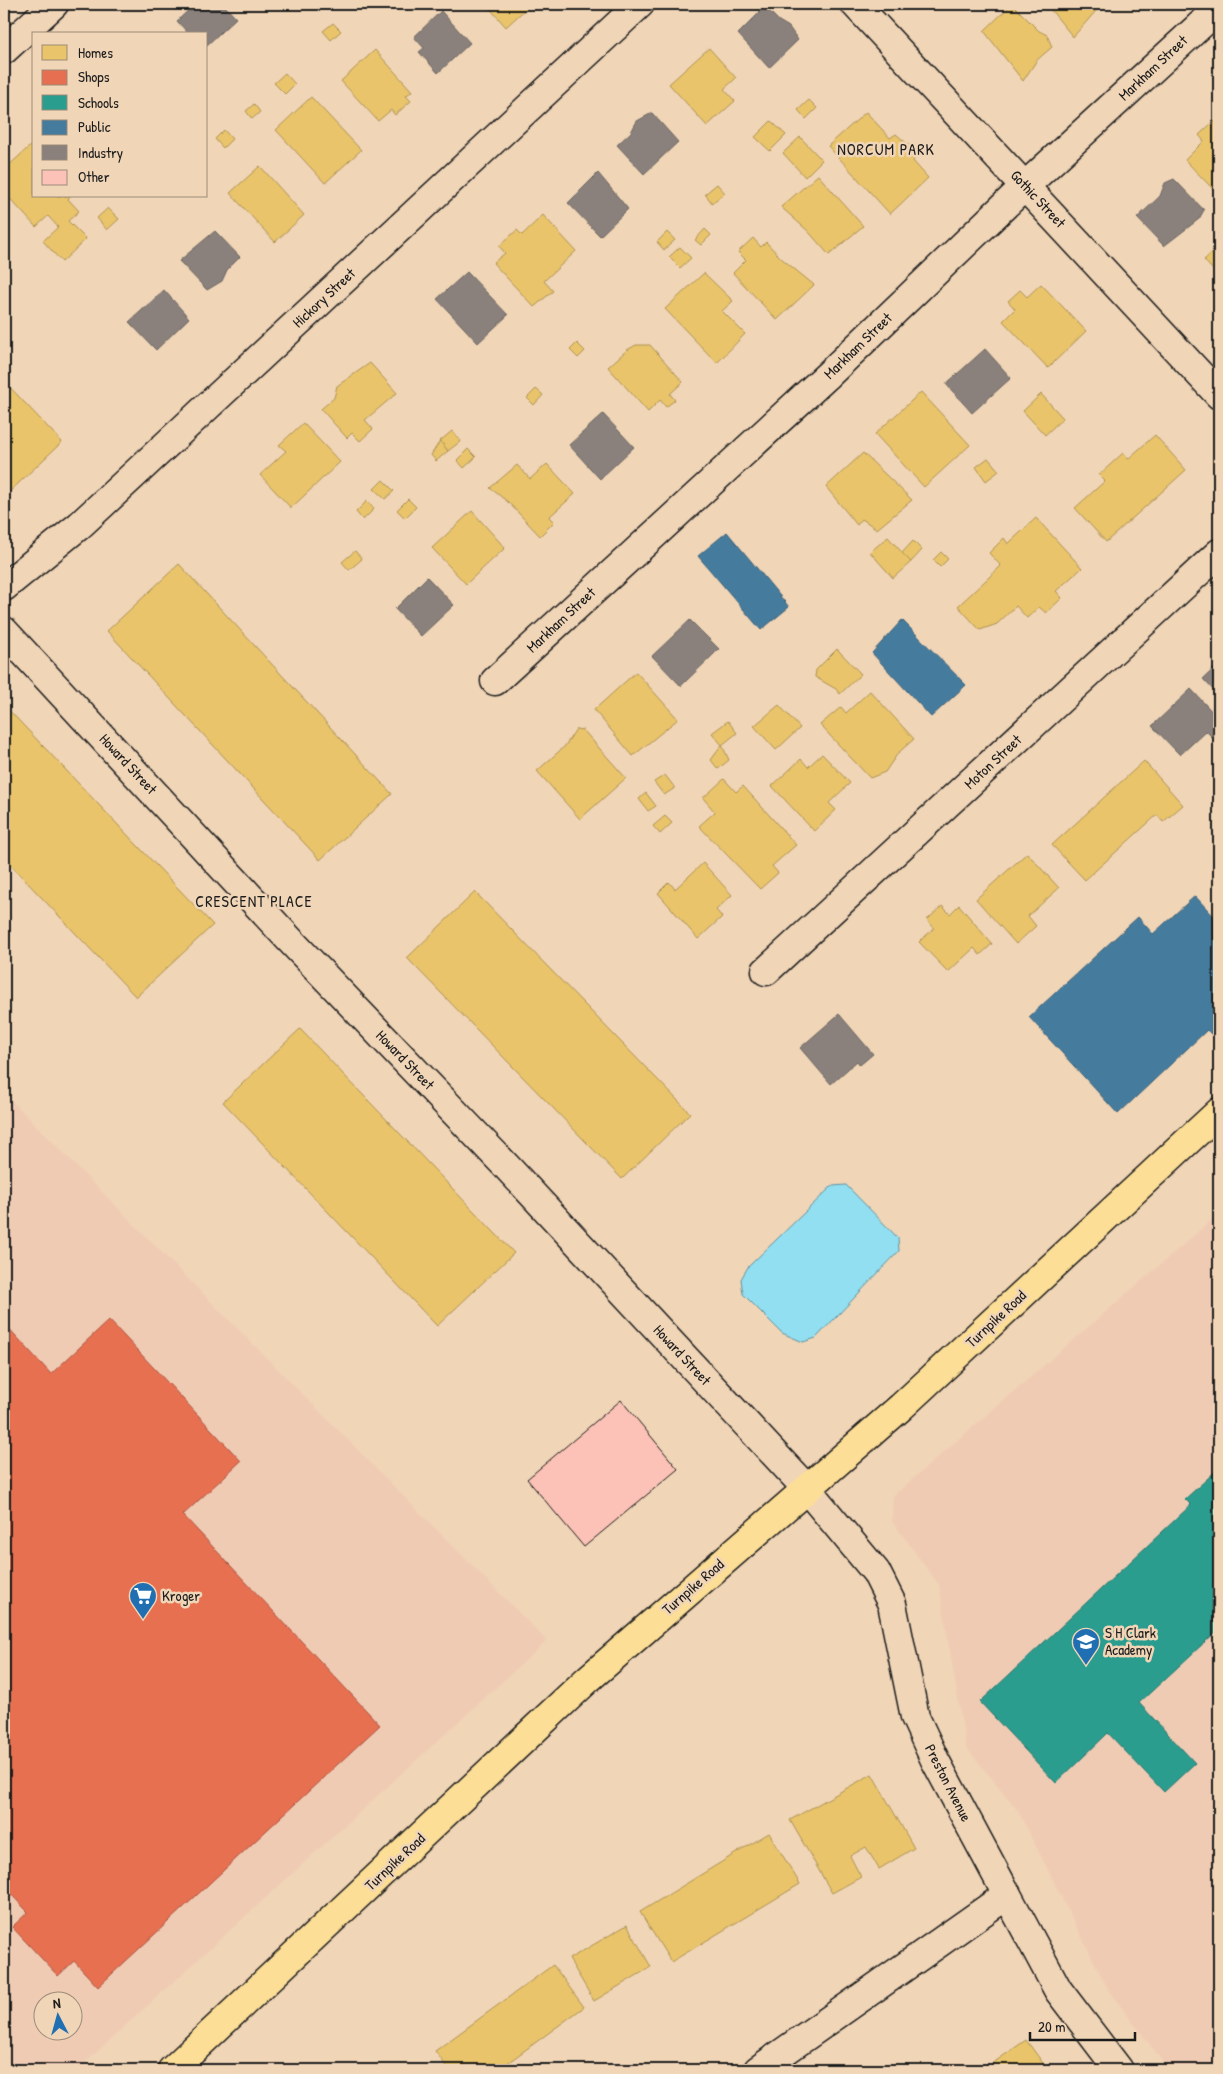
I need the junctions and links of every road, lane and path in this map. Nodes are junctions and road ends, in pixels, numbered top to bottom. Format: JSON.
{"nodes":[{"id":1,"x":54,"y":4,"type":"edge"},
{"id":2,"x":640,"y":4,"type":"edge"},
{"id":3,"x":855,"y":4,"type":"edge"},
{"id":4,"x":1219,"y":8,"type":"edge"},
{"id":5,"x":4,"y":50,"type":"edge"},
{"id":6,"x":1025,"y":186,"type":"junction"},
{"id":7,"x":1219,"y":395,"type":"edge"},
{"id":8,"x":1219,"y":553,"type":"edge"},
{"id":9,"x":4,"y":587,"type":"edge"},
{"id":10,"x":4,"y":631,"type":"edge"},
{"id":11,"x":495,"y":681,"type":"dead end"},
{"id":12,"x":766,"y":971,"type":"dead end"},
{"id":13,"x":1219,"y":1112,"type":"edge"},
{"id":14,"x":806,"y":1488,"type":"junction"},
{"id":15,"x":1007,"y":1895,"type":"junction"},
{"id":16,"x":172,"y":2070,"type":"edge"},
{"id":17,"x":758,"y":2070,"type":"edge"},
{"id":18,"x":1119,"y":2070,"type":"edge"}],
"edges":[{"from":1,"to":5,"type":"street"},
{"from":2,"to":9,"type":"street","name":"Hickory Street"},
{"from":3,"to":6,"type":"street","name":"Gothic Street"},
{"from":4,"to":6,"type":"street","name":"Markham Street"},
{"from":6,"to":7,"type":"street","name":"Gothic Street"},
{"from":6,"to":11,"type":"street","name":"Markham Street"},
{"from":8,"to":12,"type":"street","name":"Moton Street"},
{"from":10,"to":14,"type":"street","name":"Howard Street"},
{"from":13,"to":14,"type":"main road","name":"Turnpike Road"},
{"from":14,"to":15,"type":"street","name":"Preston Avenue"},
{"from":14,"to":16,"type":"main road","name":"Turnpike Road"},
{"from":15,"to":17,"type":"street"},
{"from":15,"to":18,"type":"street","name":"Preston Avenue"}]}
